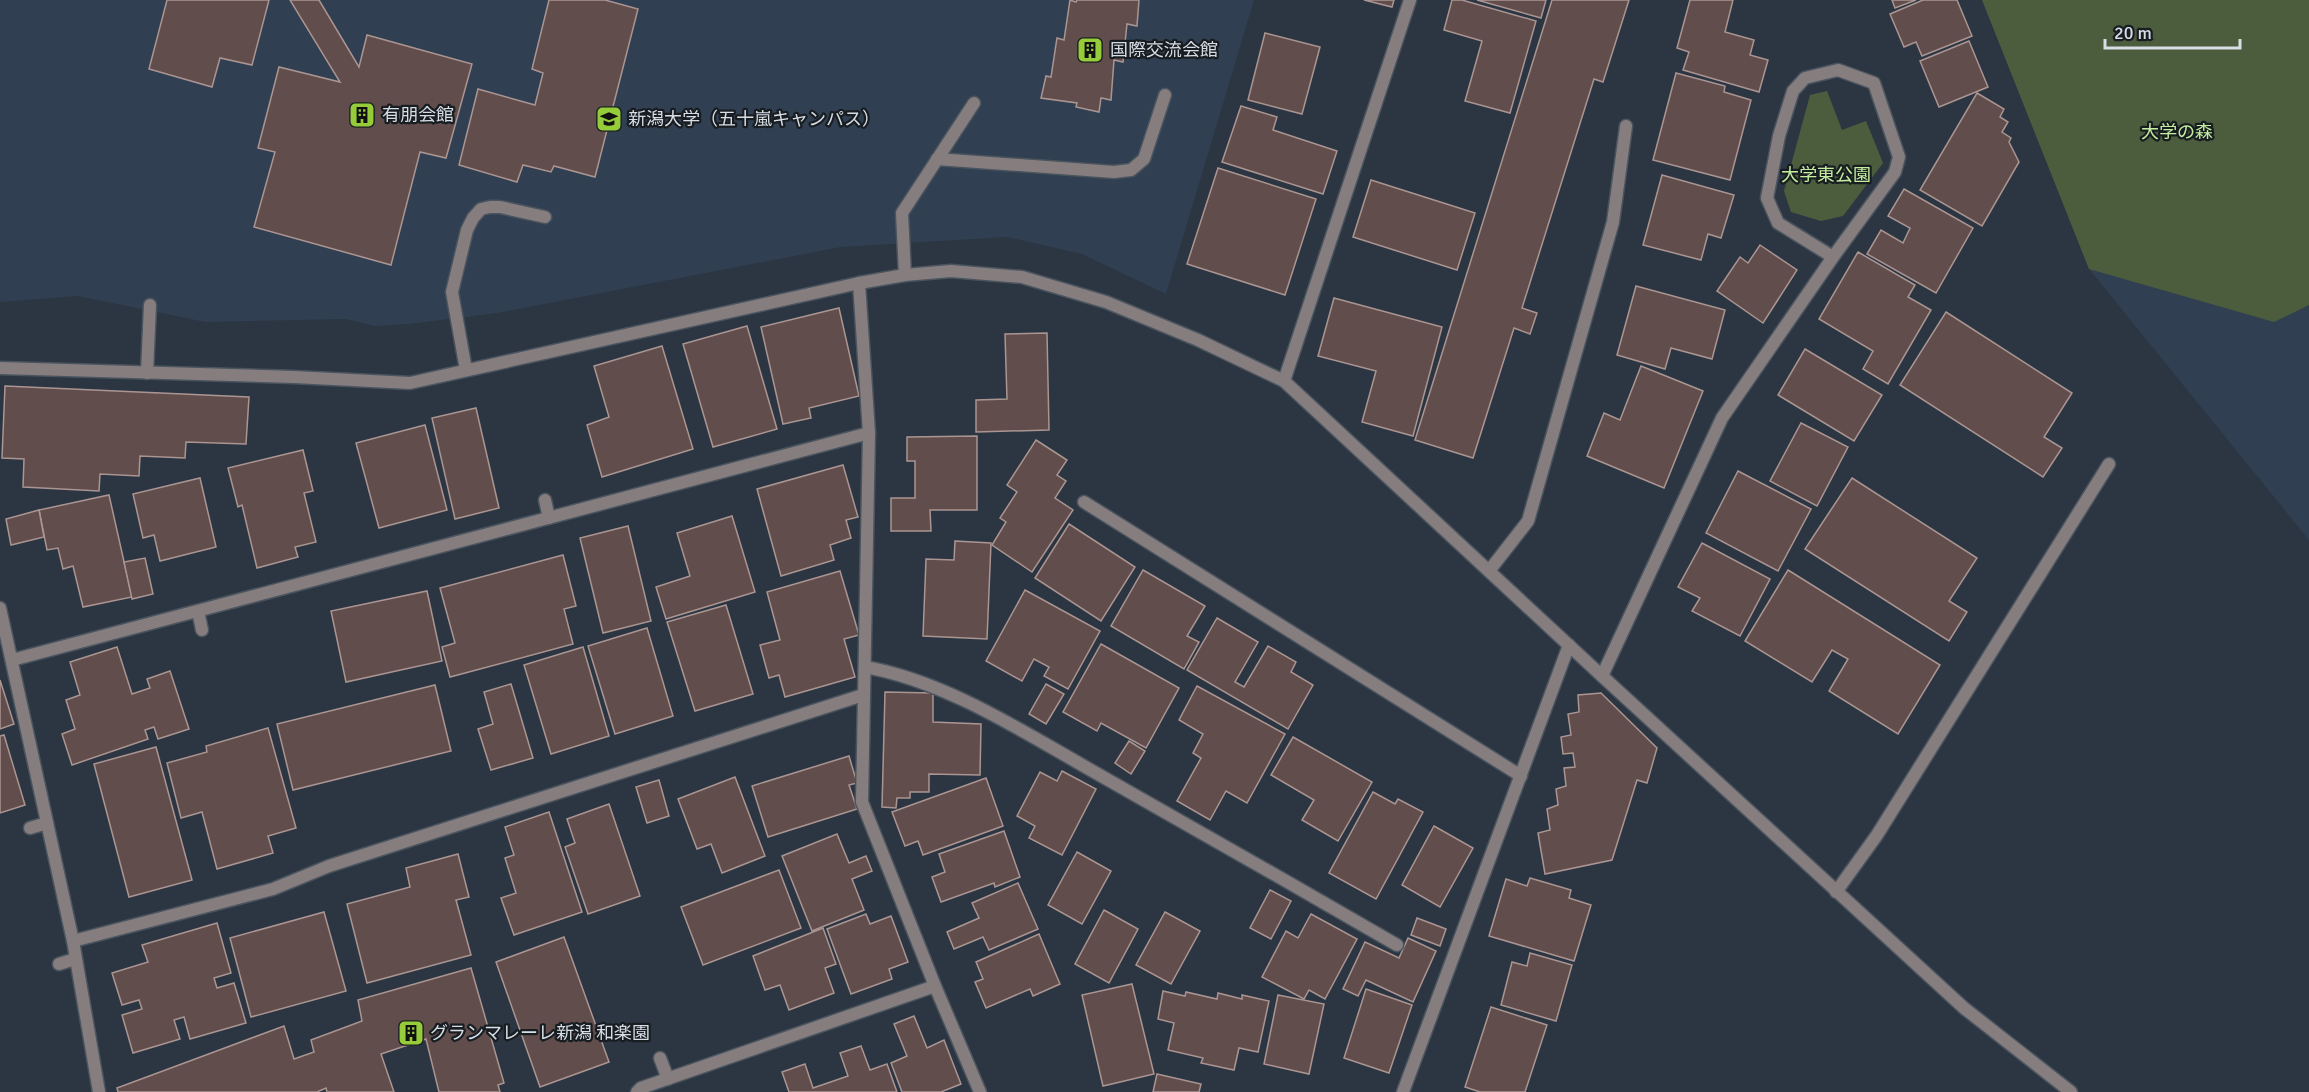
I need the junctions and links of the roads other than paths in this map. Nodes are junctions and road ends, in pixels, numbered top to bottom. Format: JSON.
{"nodes":[{"id":1,"x":1410,"y":0,"type":"edge"},
{"id":2,"x":1165,"y":95,"type":"dead end"},
{"id":3,"x":974,"y":103,"type":"dead end"},
{"id":4,"x":1626,"y":126,"type":"dead end"},
{"id":5,"x":938,"y":159,"type":"junction"},
{"id":6,"x":545,"y":217,"type":"dead end"},
{"id":7,"x":1833,"y":257,"type":"junction"},
{"id":8,"x":906,"y":275,"type":"junction"},
{"id":9,"x":859,"y":283,"type":"junction"},
{"id":10,"x":150,"y":305,"type":"dead end"},
{"id":11,"x":0,"y":369,"type":"edge"},
{"id":12,"x":466,"y":370,"type":"junction"},
{"id":13,"x":147,"y":373,"type":"junction"},
{"id":14,"x":1284,"y":381,"type":"junction"},
{"id":15,"x":869,"y":433,"type":"junction"},
{"id":16,"x":2109,"y":464,"type":"dead end"},
{"id":17,"x":545,"y":500,"type":"dead end"},
{"id":18,"x":1084,"y":502,"type":"dead end"},
{"id":19,"x":549,"y":518,"type":"junction"},
{"id":20,"x":1489,"y":571,"type":"junction"},
{"id":21,"x":0,"y":608,"type":"edge"},
{"id":22,"x":198,"y":611,"type":"junction"},
{"id":23,"x":202,"y":630,"type":"dead end"},
{"id":24,"x":1569,"y":645,"type":"junction"},
{"id":25,"x":12,"y":660,"type":"junction"},
{"id":26,"x":865,"y":667,"type":"junction"},
{"id":27,"x":1602,"y":676,"type":"junction"},
{"id":28,"x":863,"y":695,"type":"junction"},
{"id":29,"x":1521,"y":776,"type":"junction"},
{"id":30,"x":47,"y":823,"type":"junction"},
{"id":31,"x":30,"y":828,"type":"dead end"},
{"id":32,"x":1836,"y":892,"type":"junction"},
{"id":33,"x":73,"y":941,"type":"junction"},
{"id":34,"x":1397,"y":945,"type":"dead end"},
{"id":35,"x":75,"y":958,"type":"junction"},
{"id":36,"x":59,"y":964,"type":"dead end"},
{"id":37,"x":935,"y":986,"type":"junction"},
{"id":38,"x":660,"y":1058,"type":"dead end"},
{"id":39,"x":668,"y":1079,"type":"junction"},
{"id":40,"x":99,"y":1092,"type":"edge"},
{"id":41,"x":637,"y":1092,"type":"edge"},
{"id":42,"x":980,"y":1092,"type":"edge"},
{"id":43,"x":1403,"y":1092,"type":"edge"},
{"id":44,"x":2071,"y":1092,"type":"edge"}],
"edges":[{"from":1,"to":14,"type":"street"},
{"from":2,"to":5,"type":"street"},
{"from":3,"to":5,"type":"street"},
{"from":4,"to":20,"type":"street"},
{"from":5,"to":8,"type":"street"},
{"from":6,"to":12,"type":"street"},
{"from":7,"to":7,"type":"street"},
{"from":7,"to":27,"type":"street"},
{"from":8,"to":9,"type":"street"},
{"from":8,"to":14,"type":"street"},
{"from":9,"to":12,"type":"street"},
{"from":9,"to":15,"type":"street"},
{"from":10,"to":13,"type":"street"},
{"from":11,"to":13,"type":"street"},
{"from":12,"to":13,"type":"street"},
{"from":14,"to":20,"type":"street"},
{"from":15,"to":19,"type":"street"},
{"from":15,"to":26,"type":"street"},
{"from":16,"to":32,"type":"street"},
{"from":17,"to":19,"type":"street"},
{"from":18,"to":29,"type":"street"},
{"from":19,"to":22,"type":"street"},
{"from":20,"to":24,"type":"street"},
{"from":21,"to":25,"type":"street"},
{"from":22,"to":23,"type":"street"},
{"from":22,"to":25,"type":"street"},
{"from":24,"to":27,"type":"street"},
{"from":24,"to":29,"type":"street"},
{"from":25,"to":30,"type":"street"},
{"from":26,"to":28,"type":"street"},
{"from":26,"to":34,"type":"street"},
{"from":27,"to":32,"type":"street"},
{"from":28,"to":33,"type":"street"},
{"from":28,"to":37,"type":"street"},
{"from":29,"to":43,"type":"street"},
{"from":30,"to":31,"type":"street"},
{"from":30,"to":33,"type":"street"},
{"from":32,"to":44,"type":"street"},
{"from":33,"to":35,"type":"street"},
{"from":35,"to":36,"type":"street"},
{"from":35,"to":40,"type":"street"},
{"from":37,"to":39,"type":"street"},
{"from":37,"to":42,"type":"street"},
{"from":38,"to":39,"type":"street"},
{"from":39,"to":41,"type":"street"}]}
